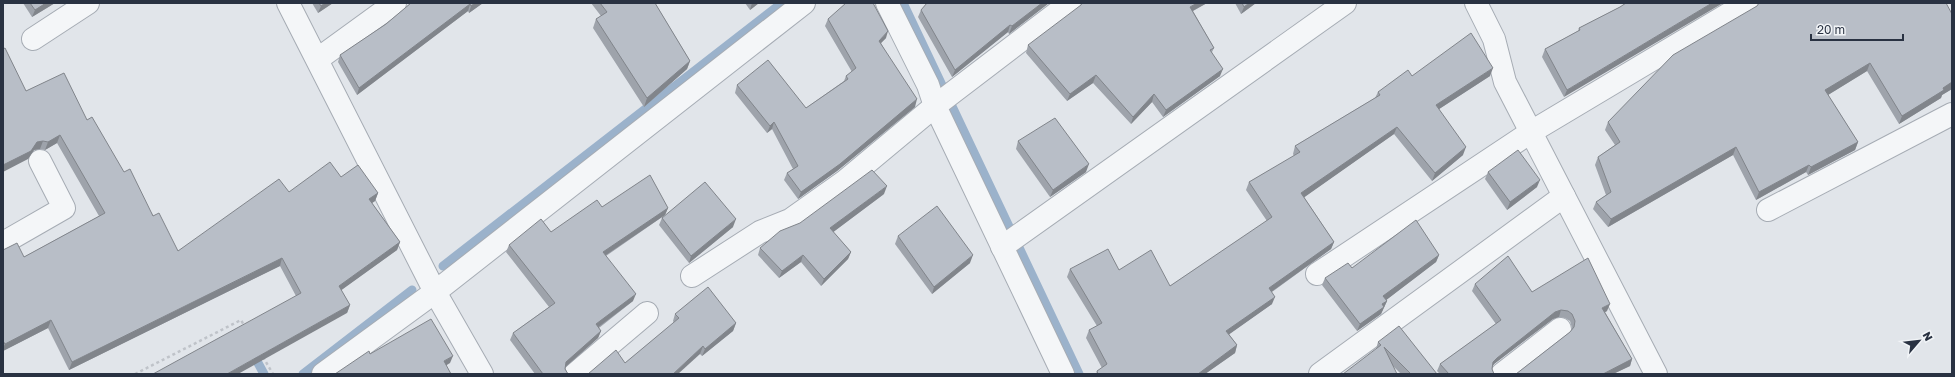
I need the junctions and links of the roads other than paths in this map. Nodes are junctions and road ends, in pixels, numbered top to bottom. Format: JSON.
{"nodes":[{"id":1,"x":88,"y":3,"type":"edge"},
{"id":2,"x":288,"y":3,"type":"edge"},
{"id":3,"x":395,"y":3,"type":"edge"},
{"id":4,"x":804,"y":3,"type":"edge"},
{"id":5,"x":887,"y":3,"type":"edge"},
{"id":6,"x":1070,"y":3,"type":"edge"},
{"id":7,"x":1345,"y":3,"type":"edge"},
{"id":8,"x":1476,"y":3,"type":"edge"},
{"id":9,"x":1747,"y":3,"type":"edge"},
{"id":10,"x":33,"y":39,"type":"dead end"},
{"id":11,"x":318,"y":59,"type":"junction"},
{"id":12,"x":935,"y":106,"type":"junction"},
{"id":13,"x":1952,"y":114,"type":"edge"},
{"id":14,"x":1531,"y":132,"type":"junction"},
{"id":15,"x":40,"y":161,"type":"dead end"},
{"id":16,"x":1564,"y":196,"type":"junction"},
{"id":17,"x":1768,"y":210,"type":"dead end"},
{"id":18,"x":3,"y":243,"type":"edge"},
{"id":19,"x":1002,"y":247,"type":"junction"},
{"id":20,"x":1317,"y":274,"type":"dead end"},
{"id":21,"x":692,"y":276,"type":"dead end"},
{"id":22,"x":435,"y":292,"type":"junction"},
{"id":23,"x":647,"y":313,"type":"dead end"},
{"id":24,"x":1560,"y":329,"type":"dead end"},
{"id":25,"x":323,"y":374,"type":"edge"},
{"id":26,"x":482,"y":374,"type":"edge"},
{"id":27,"x":575,"y":374,"type":"edge"},
{"id":28,"x":1063,"y":374,"type":"edge"},
{"id":29,"x":1320,"y":374,"type":"edge"},
{"id":30,"x":1502,"y":374,"type":"edge"},
{"id":31,"x":1656,"y":374,"type":"edge"}],
"edges":[{"from":1,"to":10,"type":"street"},
{"from":2,"to":11,"type":"street"},
{"from":3,"to":11,"type":"street"},
{"from":4,"to":22,"type":"street"},
{"from":5,"to":12,"type":"street"},
{"from":6,"to":12,"type":"street"},
{"from":7,"to":19,"type":"street"},
{"from":8,"to":14,"type":"street"},
{"from":9,"to":14,"type":"street"},
{"from":11,"to":22,"type":"street"},
{"from":12,"to":19,"type":"street"},
{"from":12,"to":21,"type":"street"},
{"from":13,"to":17,"type":"street"},
{"from":14,"to":16,"type":"street"},
{"from":14,"to":20,"type":"street"},
{"from":15,"to":18,"type":"street"},
{"from":16,"to":29,"type":"street"},
{"from":16,"to":31,"type":"street"},
{"from":19,"to":28,"type":"street"},
{"from":22,"to":25,"type":"street"},
{"from":22,"to":26,"type":"street"},
{"from":23,"to":27,"type":"street"},
{"from":24,"to":30,"type":"street"}]}
